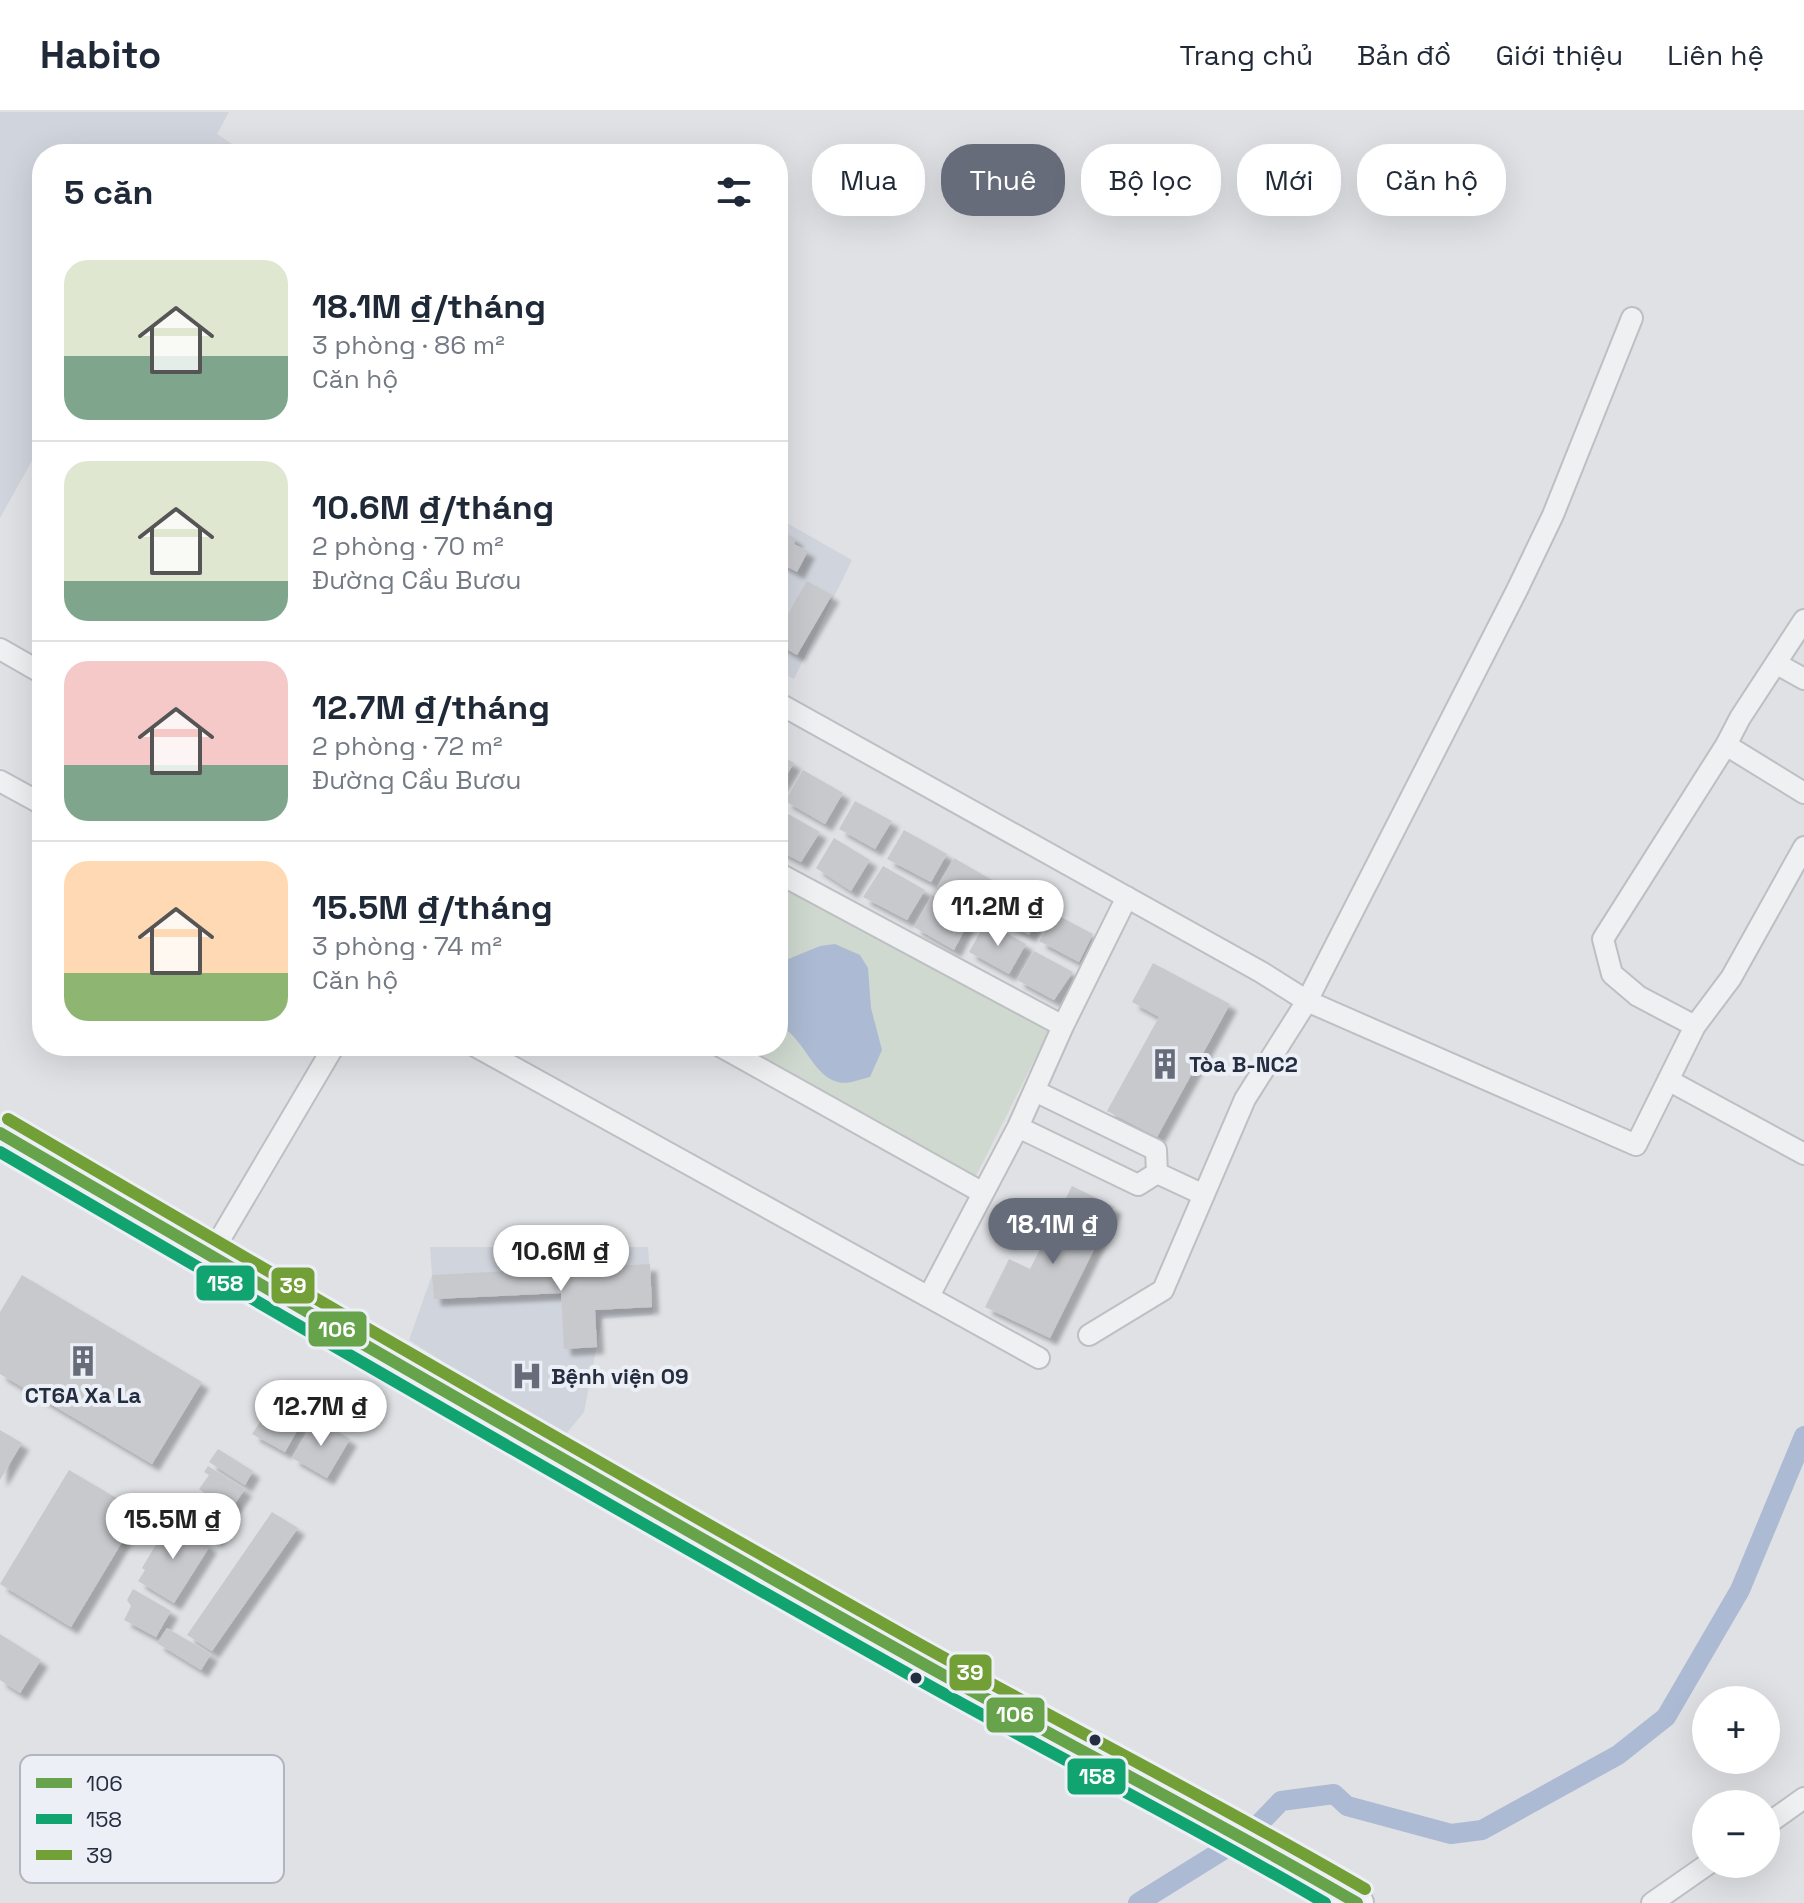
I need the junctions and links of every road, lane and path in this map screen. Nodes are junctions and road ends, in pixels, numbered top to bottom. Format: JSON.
{"nodes":[{"id":1,"x":1632,"y":318,"type":"dead end"},
{"id":2,"x":1804,"y":620,"type":"edge"},
{"id":3,"x":0,"y":649,"type":"edge"},
{"id":4,"x":1777,"y":664,"type":"junction"},
{"id":5,"x":32,"y":667,"type":"edge"},
{"id":6,"x":1804,"y":679,"type":"edge"},
{"id":7,"x":788,"y":709,"type":"edge"},
{"id":8,"x":1726,"y":745,"type":"junction"},
{"id":9,"x":0,"y":781,"type":"edge"},
{"id":10,"x":1804,"y":793,"type":"edge"},
{"id":11,"x":32,"y":799,"type":"edge"},
{"id":12,"x":1804,"y":847,"type":"edge"},
{"id":13,"x":788,"y":878,"type":"edge"},
{"id":14,"x":1127,"y":897,"type":"junction"},
{"id":15,"x":1307,"y":1001,"type":"junction"},
{"id":16,"x":1063,"y":1026,"type":"junction"},
{"id":17,"x":1695,"y":1026,"type":"junction"},
{"id":18,"x":328,"y":1056,"type":"edge"},
{"id":19,"x":493,"y":1056,"type":"edge"},
{"id":20,"x":738,"y":1056,"type":"edge"},
{"id":21,"x":1668,"y":1080,"type":"junction"},
{"id":22,"x":1035,"y":1091,"type":"junction"},
{"id":23,"x":1018,"y":1127,"type":"junction"},
{"id":24,"x":0,"y":1133,"type":"edge"},
{"id":25,"x":1804,"y":1154,"type":"edge"},
{"id":26,"x":1157,"y":1173,"type":"junction"},
{"id":27,"x":983,"y":1193,"type":"junction"},
{"id":28,"x":1204,"y":1195,"type":"junction"},
{"id":29,"x":210,"y":1256,"type":"junction"},
{"id":30,"x":929,"y":1296,"type":"junction"},
{"id":31,"x":1089,"y":1335,"type":"dead end"},
{"id":32,"x":1039,"y":1358,"type":"dead end"},
{"id":33,"x":1804,"y":1798,"type":"edge"},
{"id":34,"x":1780,"y":1815,"type":"edge"},
{"id":35,"x":1692,"y":1875,"type":"edge"},
{"id":36,"x":1344,"y":1900,"type":"edge"},
{"id":37,"x":1652,"y":1903,"type":"edge"}],
"edges":[{"from":1,"to":15,"type":"street"},
{"from":2,"to":4,"type":"street"},
{"from":3,"to":5,"type":"street"},
{"from":4,"to":6,"type":"street"},
{"from":4,"to":8,"type":"street"},
{"from":7,"to":14,"type":"street"},
{"from":8,"to":10,"type":"street"},
{"from":8,"to":17,"type":"street"},
{"from":9,"to":11,"type":"street"},
{"from":12,"to":17,"type":"street"},
{"from":13,"to":16,"type":"street"},
{"from":14,"to":15,"type":"street"},
{"from":14,"to":16,"type":"street"},
{"from":15,"to":21,"type":"street"},
{"from":15,"to":28,"type":"street"},
{"from":16,"to":22,"type":"street"},
{"from":17,"to":21,"type":"street"},
{"from":18,"to":29,"type":"street"},
{"from":19,"to":30,"type":"street"},
{"from":20,"to":27,"type":"street"},
{"from":21,"to":25,"type":"street"},
{"from":22,"to":23,"type":"street"},
{"from":22,"to":26,"type":"street"},
{"from":23,"to":26,"type":"street"},
{"from":23,"to":27,"type":"street"},
{"from":24,"to":29,"type":"main road"},
{"from":26,"to":28,"type":"street"},
{"from":27,"to":30,"type":"street"},
{"from":28,"to":31,"type":"street"},
{"from":29,"to":36,"type":"main road"},
{"from":30,"to":32,"type":"street"},
{"from":33,"to":34,"type":"street"},
{"from":35,"to":37,"type":"street"}]}
